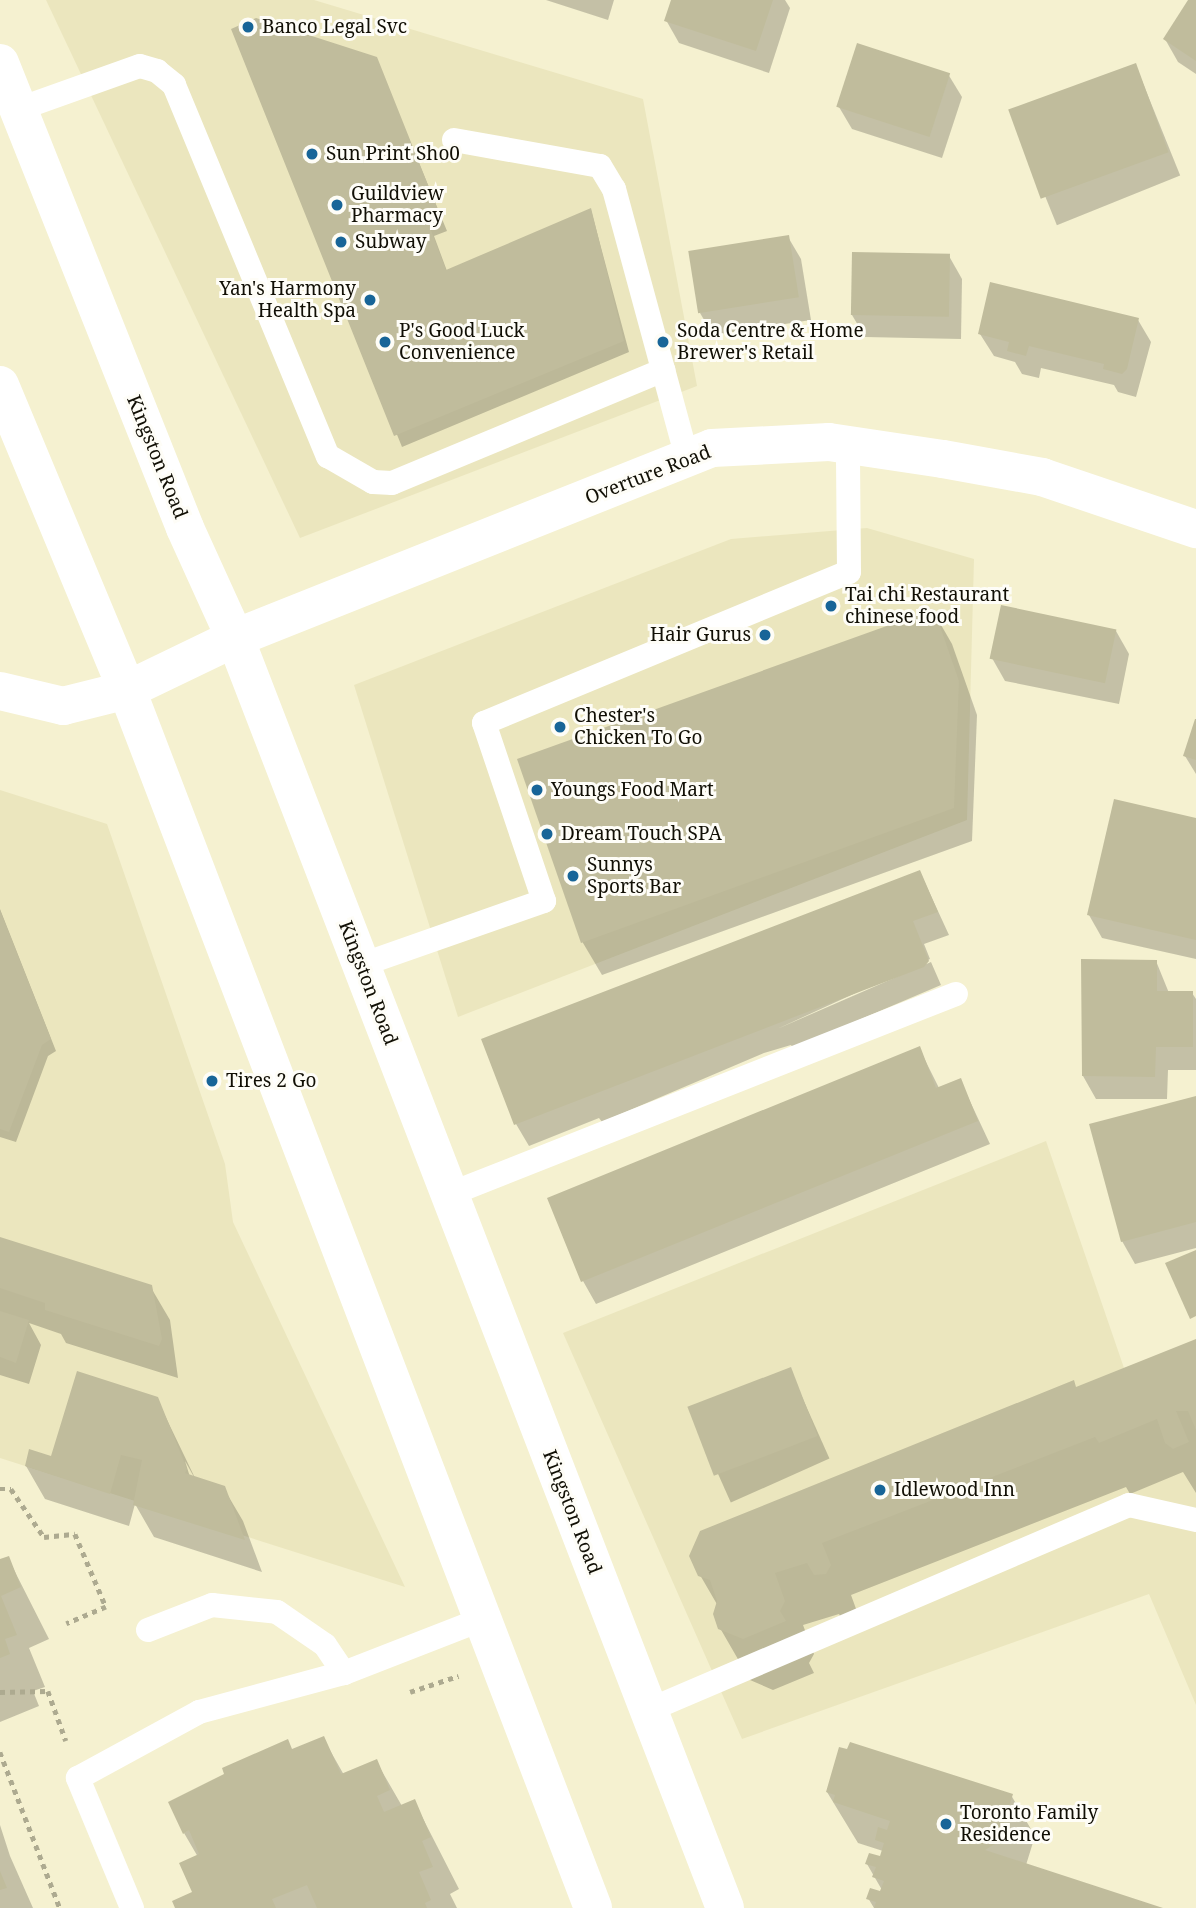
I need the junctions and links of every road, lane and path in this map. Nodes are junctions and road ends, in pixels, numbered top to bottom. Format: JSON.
{"nodes":[{"id":1,"x":0,"y":63,"type":"edge"},
{"id":2,"x":19,"y":109,"type":"junction"},
{"id":3,"x":454,"y":140,"type":"dead end"},
{"id":4,"x":663,"y":370,"type":"junction"},
{"id":5,"x":0,"y":385,"type":"edge"},
{"id":6,"x":848,"y":445,"type":"junction"},
{"id":7,"x":687,"y":458,"type":"junction"},
{"id":8,"x":1196,"y":529,"type":"edge"},
{"id":9,"x":234,"y":638,"type":"junction"},
{"id":10,"x":127,"y":690,"type":"junction"},
{"id":11,"x":0,"y":691,"type":"edge"},
{"id":12,"x":361,"y":965,"type":"junction"},
{"id":13,"x":956,"y":994,"type":"dead end"},
{"id":14,"x":450,"y":1194,"type":"junction"},
{"id":15,"x":0,"y":1489,"type":"edge"},
{"id":16,"x":1196,"y":1520,"type":"edge"},
{"id":17,"x":480,"y":1620,"type":"junction"},
{"id":18,"x":66,"y":1624,"type":"dead end"},
{"id":19,"x":148,"y":1630,"type":"dead end"},
{"id":20,"x":345,"y":1673,"type":"junction"},
{"id":21,"x":458,"y":1676,"type":"dead end"},
{"id":22,"x":0,"y":1692,"type":"edge"},
{"id":23,"x":400,"y":1696,"type":"dead end"},
{"id":24,"x":649,"y":1710,"type":"junction"},
{"id":25,"x":66,"y":1742,"type":"dead end"},
{"id":26,"x":0,"y":1752,"type":"edge"},
{"id":27,"x":60,"y":1908,"type":"edge"},
{"id":28,"x":132,"y":1908,"type":"edge"},
{"id":29,"x":593,"y":1908,"type":"edge"},
{"id":30,"x":725,"y":1908,"type":"edge"}],
"edges":[{"from":1,"to":2,"type":"main road","name":"Kingston Road"},
{"from":2,"to":4,"type":"lane"},
{"from":2,"to":9,"type":"main road","name":"Kingston Road"},
{"from":3,"to":4,"type":"lane"},
{"from":4,"to":7,"type":"lane"},
{"from":5,"to":10,"type":"main road"},
{"from":6,"to":7,"type":"main road","name":"Overture Road"},
{"from":6,"to":8,"type":"main road","name":"Overture Road"},
{"from":6,"to":12,"type":"lane"},
{"from":7,"to":9,"type":"main road","name":"Overture Road"},
{"from":9,"to":10,"type":"main road","name":"Overture Road"},
{"from":9,"to":12,"type":"main road","name":"Kingston Road"},
{"from":10,"to":11,"type":"main road","name":"Overture Road"},
{"from":10,"to":17,"type":"main road"},
{"from":12,"to":14,"type":"main road","name":"Kingston Road"},
{"from":13,"to":14,"type":"lane"},
{"from":14,"to":24,"type":"main road","name":"Kingston Road"},
{"from":15,"to":18,"type":"path"},
{"from":16,"to":24,"type":"lane"},
{"from":17,"to":20,"type":"lane"},
{"from":17,"to":29,"type":"main road"},
{"from":19,"to":20,"type":"lane"},
{"from":20,"to":28,"type":"lane"},
{"from":21,"to":23,"type":"path"},
{"from":22,"to":25,"type":"path"},
{"from":24,"to":30,"type":"main road","name":"Kingston Road"},
{"from":26,"to":27,"type":"path"}]}
